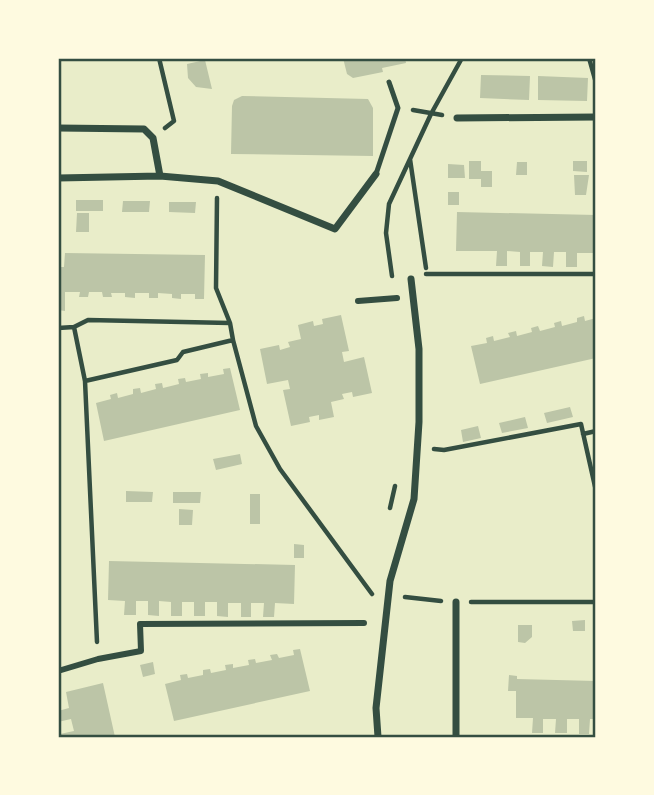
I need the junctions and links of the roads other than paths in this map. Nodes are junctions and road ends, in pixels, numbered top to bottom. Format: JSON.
{"nodes":[{"id":1,"x":389,"y":82,"type":"dead end"},
{"id":2,"x":596,"y":117,"type":"edge"},
{"id":3,"x":457,"y":118,"type":"road end"},
{"id":4,"x":58,"y":128,"type":"edge"},
{"id":5,"x":376,"y":174,"type":"joint"},
{"id":6,"x":160,"y":177,"type":"junction"},
{"id":7,"x":58,"y":178,"type":"edge"},
{"id":8,"x":411,"y":279,"type":"road end"},
{"id":9,"x":397,"y":298,"type":"road end"},
{"id":10,"x":358,"y":301,"type":"dead end"},
{"id":11,"x":456,"y":602,"type":"road end"},
{"id":12,"x":364,"y":623,"type":"road end"},
{"id":13,"x":58,"y":671,"type":"edge"},
{"id":14,"x":378,"y":737,"type":"edge"},
{"id":15,"x":456,"y":737,"type":"edge"}],
"edges":[{"from":1,"to":5,"type":"lane"},
{"from":2,"to":3,"type":"street"},
{"from":4,"to":6,"type":"street"},
{"from":5,"to":6,"type":"street"},
{"from":6,"to":7,"type":"street"},
{"from":8,"to":14,"type":"street"},
{"from":9,"to":10,"type":"street"},
{"from":11,"to":15,"type":"street"},
{"from":12,"to":13,"type":"street"}]}
